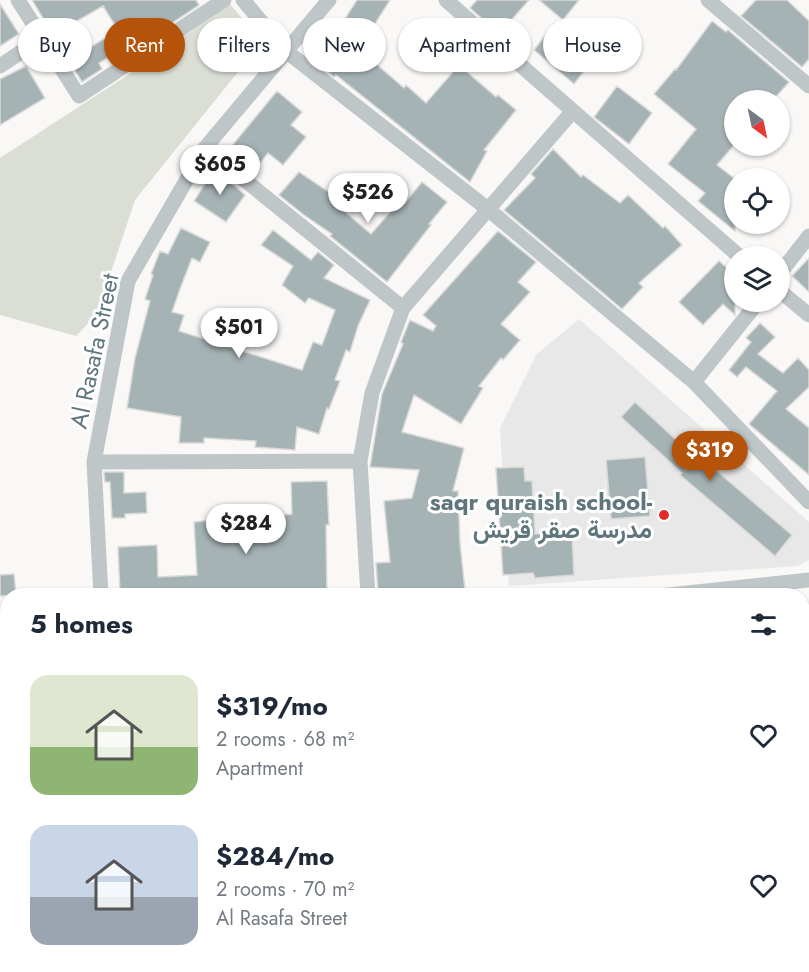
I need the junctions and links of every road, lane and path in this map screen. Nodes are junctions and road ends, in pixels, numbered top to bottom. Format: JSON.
{"nodes":[{"id":1,"x":18,"y":0,"type":"edge"},
{"id":2,"x":224,"y":0,"type":"edge"},
{"id":3,"x":243,"y":0,"type":"edge"},
{"id":4,"x":329,"y":0,"type":"edge"},
{"id":5,"x":446,"y":0,"type":"edge"},
{"id":6,"x":708,"y":0,"type":"edge"},
{"id":7,"x":29,"y":18,"type":"edge"},
{"id":8,"x":258,"y":18,"type":"edge"},
{"id":9,"x":291,"y":45,"type":"edge"},
{"id":10,"x":18,"y":54,"type":"edge"},
{"id":11,"x":291,"y":55,"type":"edge"},
{"id":12,"x":0,"y":66,"type":"edge"},
{"id":13,"x":64,"y":72,"type":"edge"},
{"id":14,"x":268,"y":72,"type":"edge"},
{"id":15,"x":809,"y":86,"type":"edge"},
{"id":16,"x":572,"y":112,"type":"junction"},
{"id":17,"x":205,"y":148,"type":"junction"},
{"id":18,"x":489,"y":210,"type":"junction"},
{"id":19,"x":809,"y":236,"type":"edge"},
{"id":20,"x":727,"y":246,"type":"edge"},
{"id":21,"x":790,"y":260,"type":"edge"},
{"id":22,"x":790,"y":299,"type":"edge"},
{"id":23,"x":403,"y":308,"type":"junction"},
{"id":24,"x":750,"y":312,"type":"edge"},
{"id":25,"x":809,"y":315,"type":"edge"},
{"id":26,"x":694,"y":382,"type":"junction"},
{"id":27,"x":360,"y":461,"type":"junction"},
{"id":28,"x":94,"y":462,"type":"junction"},
{"id":29,"x":809,"y":502,"type":"edge"},
{"id":30,"x":809,"y":580,"type":"edge"},
{"id":31,"x":101,"y":588,"type":"edge"},
{"id":32,"x":368,"y":588,"type":"edge"},
{"id":33,"x":734,"y":588,"type":"edge"}],
"edges":[{"from":1,"to":7,"type":"street"},
{"from":2,"to":13,"type":"street"},
{"from":3,"to":8,"type":"street"},
{"from":4,"to":9,"type":"street","name":"Al Rasafa Street"},
{"from":5,"to":16,"type":"street"},
{"from":6,"to":15,"type":"street"},
{"from":10,"to":12,"type":"street"},
{"from":11,"to":18,"type":"street"},
{"from":14,"to":17,"type":"street","name":"Al Rasafa Street"},
{"from":16,"to":18,"type":"street"},
{"from":16,"to":20,"type":"street"},
{"from":17,"to":23,"type":"street"},
{"from":17,"to":28,"type":"street","name":"Al Rasafa Street"},
{"from":18,"to":23,"type":"street"},
{"from":18,"to":26,"type":"street"},
{"from":19,"to":21,"type":"street"},
{"from":22,"to":25,"type":"street"},
{"from":23,"to":27,"type":"street"},
{"from":24,"to":26,"type":"street"},
{"from":26,"to":29,"type":"street"},
{"from":27,"to":28,"type":"street"},
{"from":27,"to":32,"type":"street"},
{"from":28,"to":31,"type":"street","name":"Al Rasafa Street"},
{"from":30,"to":33,"type":"street"}]}
